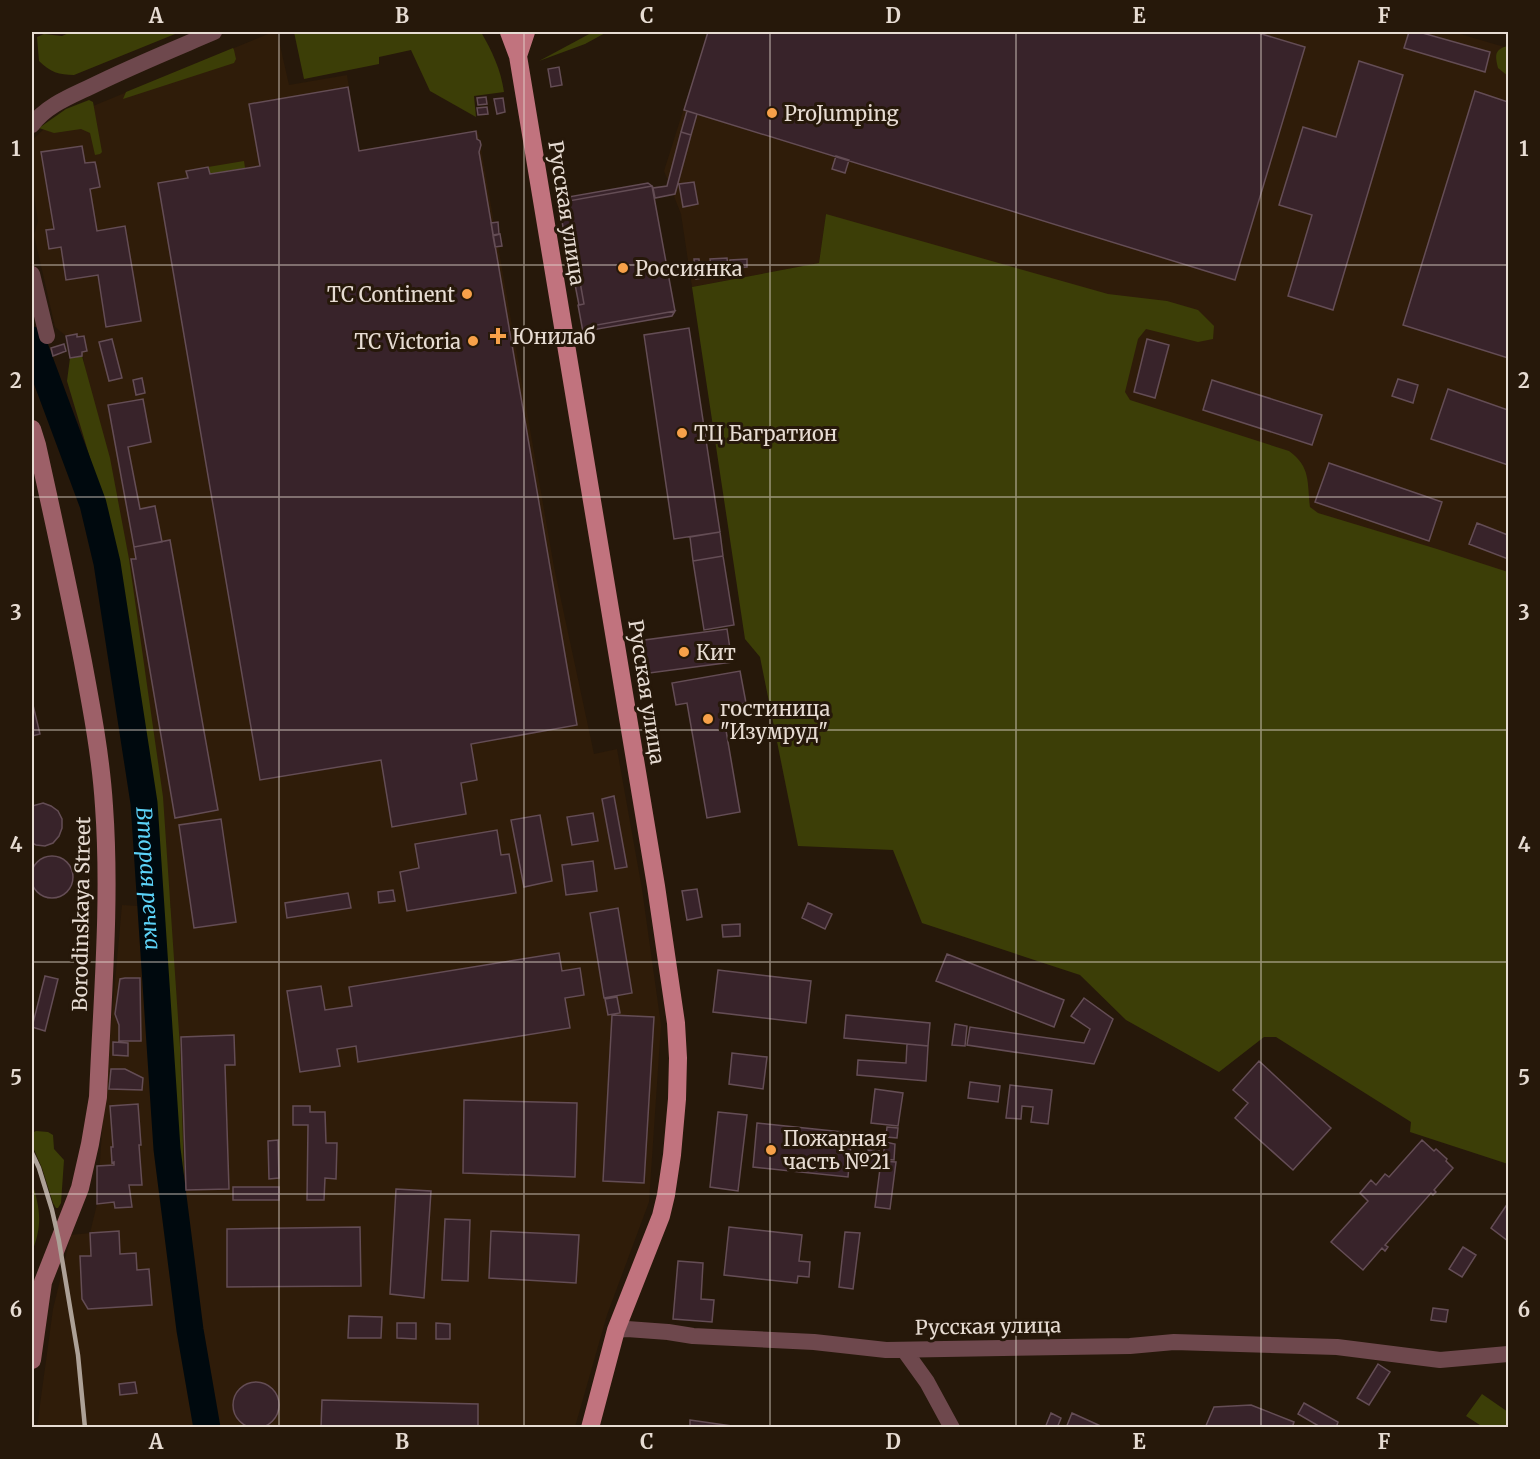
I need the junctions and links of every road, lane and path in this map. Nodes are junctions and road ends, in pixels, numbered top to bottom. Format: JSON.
{"nodes":[{"id":1,"x":214,"y":32,"type":"edge"},
{"id":2,"x":509,"y":32,"type":"edge"},
{"id":3,"x":526,"y":32,"type":"edge"},
{"id":4,"x":518,"y":57,"type":"junction"},
{"id":5,"x":32,"y":125,"type":"edge"},
{"id":6,"x":32,"y":274,"type":"edge"},
{"id":7,"x":47,"y":336,"type":"dead end"},
{"id":8,"x":32,"y":429,"type":"edge"},
{"id":9,"x":37,"y":1283,"type":"edge"},
{"id":10,"x":616,"y":1330,"type":"junction"},
{"id":11,"x":904,"y":1350,"type":"junction"},
{"id":12,"x":1509,"y":1354,"type":"edge"},
{"id":13,"x":32,"y":1358,"type":"edge"},
{"id":14,"x":590,"y":1428,"type":"edge"},
{"id":15,"x":952,"y":1428,"type":"edge"}],
"edges":[{"from":1,"to":5,"type":"street"},
{"from":2,"to":4,"type":"main road","name":"Русская улица"},
{"from":3,"to":4,"type":"main road","name":"Русская улица"},
{"from":4,"to":10,"type":"main road","name":"Русская улица"},
{"from":6,"to":7,"type":"street"},
{"from":8,"to":9,"type":"main road","name":"Borodinskaya Street"},
{"from":9,"to":13,"type":"main road","name":"Borodinskaya Street"},
{"from":10,"to":11,"type":"street","name":"Русская улица"},
{"from":10,"to":14,"type":"main road","name":"Русская улица"},
{"from":11,"to":12,"type":"street","name":"Русская улица"},
{"from":11,"to":15,"type":"street"}]}
